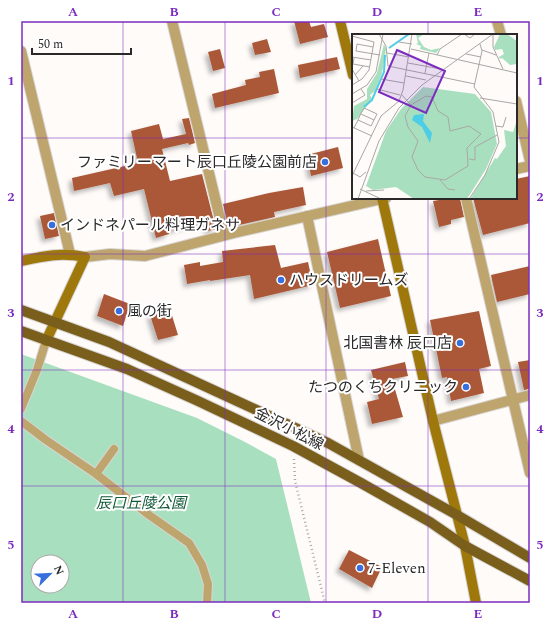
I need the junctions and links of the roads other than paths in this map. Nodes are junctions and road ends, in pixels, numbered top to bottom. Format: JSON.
{"nodes":[{"id":1,"x":172,"y":21,"type":"edge"},
{"id":2,"x":340,"y":21,"type":"edge"},
{"id":3,"x":497,"y":21,"type":"edge"},
{"id":4,"x":501,"y":34,"type":"edge"},
{"id":5,"x":21,"y":51,"type":"edge"},
{"id":6,"x":352,"y":71,"type":"edge"},
{"id":7,"x":517,"y":105,"type":"edge"},
{"id":8,"x":530,"y":161,"type":"edge"},
{"id":9,"x":530,"y":166,"type":"edge"},
{"id":10,"x":517,"y":169,"type":"edge"},
{"id":11,"x":379,"y":199,"type":"edge"},
{"id":12,"x":383,"y":199,"type":"edge"},
{"id":13,"x":466,"y":199,"type":"edge"},
{"id":14,"x":307,"y":216,"type":"junction"},
{"id":15,"x":224,"y":235,"type":"junction"},
{"id":16,"x":70,"y":254,"type":"junction"},
{"id":17,"x":85,"y":257,"type":"junction"},
{"id":18,"x":21,"y":261,"type":"edge"},
{"id":19,"x":21,"y":310,"type":"edge"},
{"id":20,"x":55,"y":322,"type":"junction"},
{"id":21,"x":21,"y":331,"type":"edge"},
{"id":22,"x":46,"y":341,"type":"junction"},
{"id":23,"x":530,"y":395,"type":"edge"},
{"id":24,"x":513,"y":399,"type":"junction"},
{"id":25,"x":21,"y":409,"type":"edge"},
{"id":26,"x":21,"y":421,"type":"edge"},
{"id":27,"x":433,"y":421,"type":"junction"},
{"id":28,"x":114,"y":449,"type":"dead end"},
{"id":29,"x":359,"y":460,"type":"junction"},
{"id":30,"x":530,"y":473,"type":"edge"},
{"id":31,"x":96,"y":474,"type":"junction"},
{"id":32,"x":457,"y":515,"type":"junction"},
{"id":33,"x":465,"y":546,"type":"junction"},
{"id":34,"x":530,"y":558,"type":"edge"},
{"id":35,"x":530,"y":581,"type":"edge"},
{"id":36,"x":208,"y":603,"type":"edge"},
{"id":37,"x":476,"y":603,"type":"edge"}],
"edges":[{"from":1,"to":15,"type":"street"},
{"from":2,"to":6,"type":"street"},
{"from":3,"to":4,"type":"street"},
{"from":5,"to":16,"type":"street"},
{"from":7,"to":8,"type":"street"},
{"from":9,"to":10,"type":"street"},
{"from":11,"to":14,"type":"street"},
{"from":12,"to":27,"type":"street"},
{"from":13,"to":24,"type":"street"},
{"from":14,"to":15,"type":"street"},
{"from":14,"to":29,"type":"street"},
{"from":15,"to":17,"type":"street"},
{"from":16,"to":17,"type":"street"},
{"from":16,"to":18,"type":"street"},
{"from":17,"to":20,"type":"street"},
{"from":19,"to":20,"type":"main road","name":"金沢小松線"},
{"from":20,"to":22,"type":"street"},
{"from":20,"to":29,"type":"main road","name":"金沢小松線"},
{"from":21,"to":22,"type":"main road","name":"金沢小松線"},
{"from":22,"to":25,"type":"lane"},
{"from":22,"to":33,"type":"main road","name":"金沢小松線"},
{"from":23,"to":24,"type":"street"},
{"from":24,"to":27,"type":"street"},
{"from":24,"to":30,"type":"street"},
{"from":26,"to":31,"type":"lane"},
{"from":27,"to":32,"type":"street"},
{"from":28,"to":31,"type":"lane"},
{"from":29,"to":32,"type":"main road","name":"金沢小松線"},
{"from":31,"to":36,"type":"lane"},
{"from":32,"to":33,"type":"street"},
{"from":32,"to":34,"type":"main road","name":"金沢小松線"},
{"from":33,"to":35,"type":"main road","name":"金沢小松線"},
{"from":33,"to":37,"type":"street"}]}
